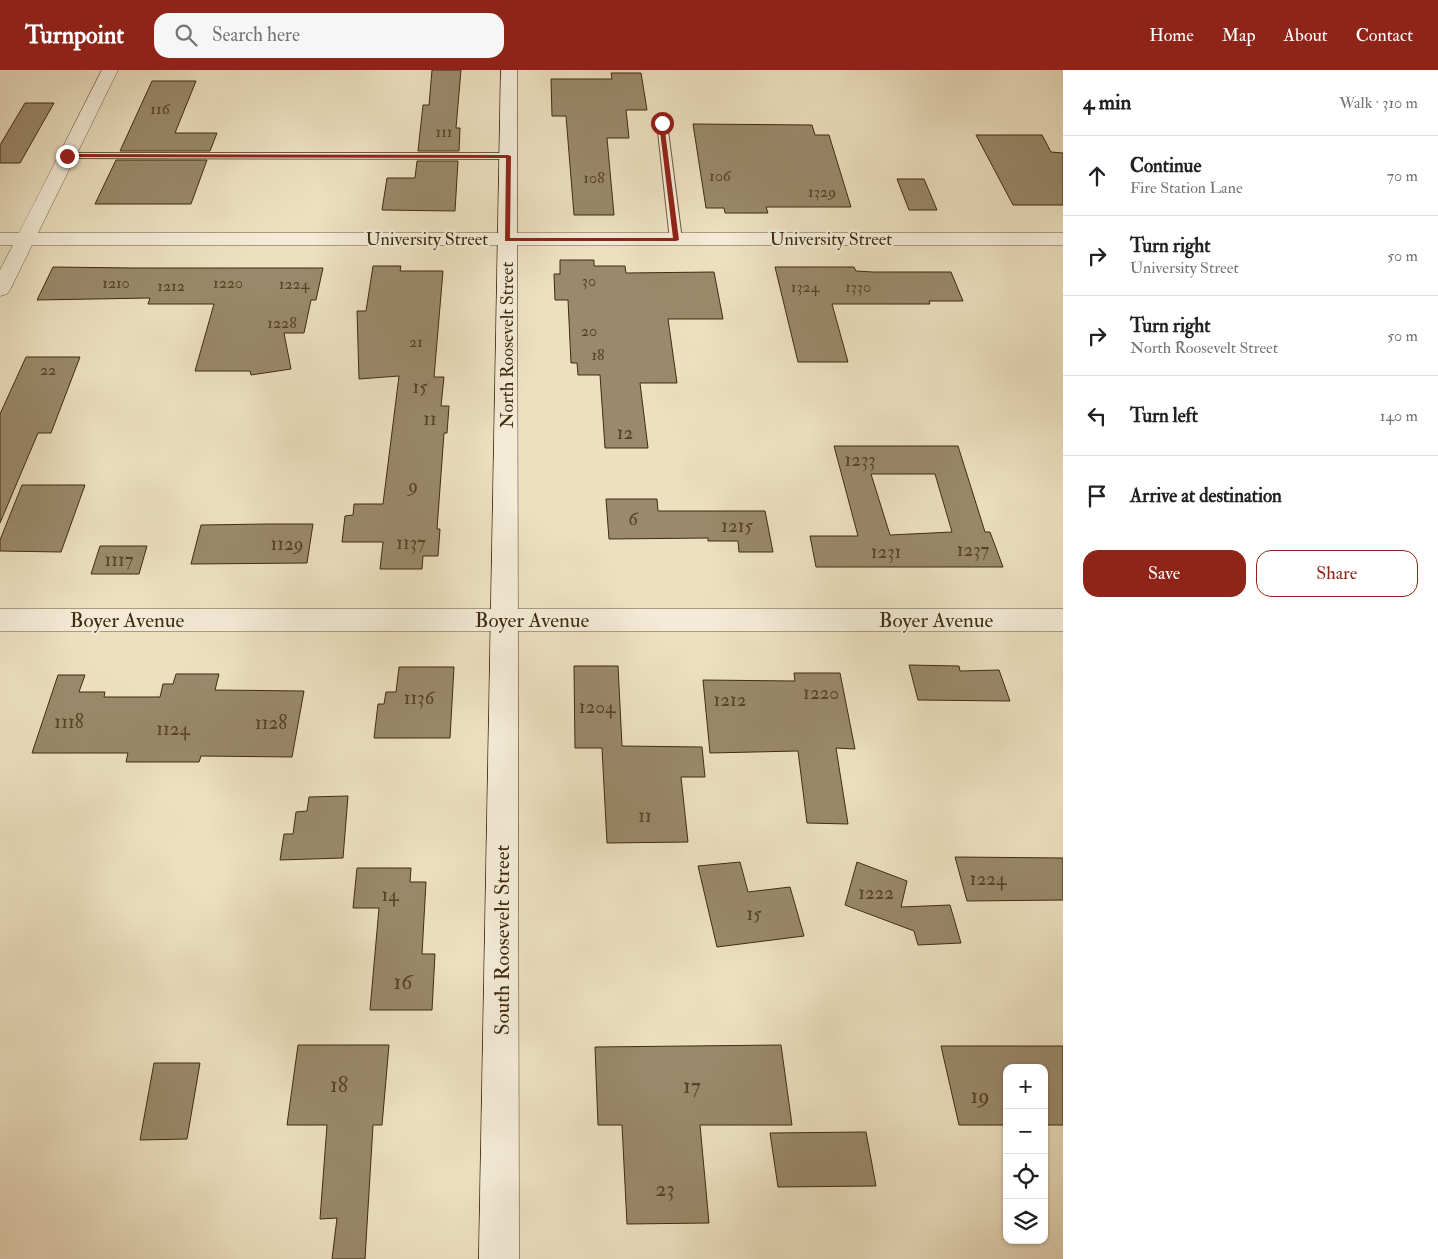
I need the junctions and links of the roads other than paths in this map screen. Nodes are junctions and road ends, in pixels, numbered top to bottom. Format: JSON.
{"nodes":[{"id":1,"x":110,"y":70,"type":"edge"},
{"id":2,"x":509,"y":70,"type":"edge"},
{"id":3,"x":662,"y":123,"type":"dead end"},
{"id":4,"x":67,"y":156,"type":"junction"},
{"id":5,"x":508,"y":156,"type":"junction"},
{"id":6,"x":0,"y":239,"type":"edge"},
{"id":7,"x":26,"y":239,"type":"junction"},
{"id":8,"x":1063,"y":239,"type":"edge"},
{"id":9,"x":508,"y":240,"type":"junction"},
{"id":10,"x":676,"y":240,"type":"junction"},
{"id":11,"x":0,"y":290,"type":"edge"},
{"id":12,"x":0,"y":620,"type":"edge"},
{"id":13,"x":504,"y":620,"type":"junction"},
{"id":14,"x":1063,"y":620,"type":"edge"},
{"id":15,"x":499,"y":1259,"type":"edge"}],
"edges":[{"from":1,"to":4,"type":"street"},
{"from":2,"to":5,"type":"street","name":"North Roosevelt Street"},
{"from":3,"to":10,"type":"lane"},
{"from":4,"to":5,"type":"lane"},
{"from":4,"to":7,"type":"street"},
{"from":5,"to":9,"type":"street","name":"North Roosevelt Street"},
{"from":6,"to":7,"type":"street","name":"University Street"},
{"from":7,"to":9,"type":"street","name":"University Street"},
{"from":7,"to":11,"type":"street"},
{"from":8,"to":10,"type":"street","name":"University Street"},
{"from":9,"to":10,"type":"street","name":"University Street"},
{"from":9,"to":13,"type":"street","name":"North Roosevelt Street"},
{"from":12,"to":13,"type":"street","name":"Boyer Avenue"},
{"from":13,"to":14,"type":"street","name":"Boyer Avenue"},
{"from":13,"to":15,"type":"street","name":"South Roosevelt Street"}]}
